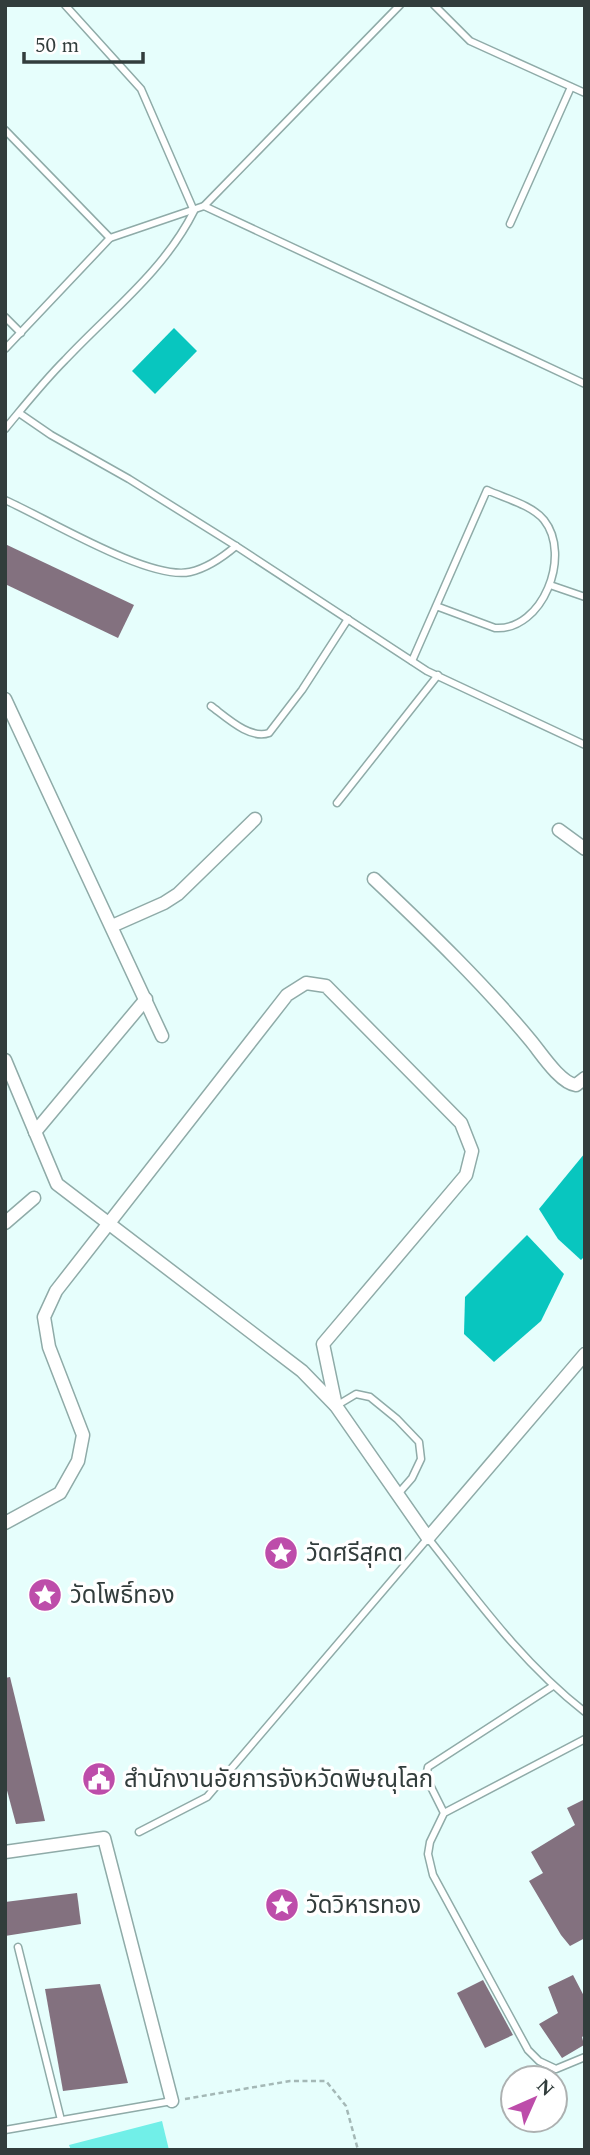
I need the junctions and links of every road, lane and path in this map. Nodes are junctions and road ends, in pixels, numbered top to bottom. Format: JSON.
{"nodes":[{"id":1,"x":65,"y":5,"type":"edge"},
{"id":2,"x":400,"y":5,"type":"edge"},
{"id":3,"x":434,"y":5,"type":"edge"},
{"id":4,"x":571,"y":87,"type":"junction"},
{"id":5,"x":585,"y":93,"type":"edge"},
{"id":6,"x":5,"y":130,"type":"edge"},
{"id":7,"x":204,"y":206,"type":"junction"},
{"id":8,"x":194,"y":211,"type":"junction"},
{"id":9,"x":510,"y":224,"type":"dead end"},
{"id":10,"x":110,"y":238,"type":"junction"},
{"id":11,"x":5,"y":317,"type":"edge"},
{"id":12,"x":21,"y":333,"type":"junction"},
{"id":13,"x":5,"y":349,"type":"edge"},
{"id":14,"x":585,"y":384,"type":"edge"},
{"id":15,"x":19,"y":413,"type":"junction"},
{"id":16,"x":5,"y":429,"type":"edge"},
{"id":17,"x":5,"y":500,"type":"edge"},
{"id":18,"x":236,"y":545,"type":"junction"},
{"id":19,"x":550,"y":585,"type":"junction"},
{"id":20,"x":585,"y":597,"type":"edge"},
{"id":21,"x":436,"y":606,"type":"junction"},
{"id":22,"x":348,"y":619,"type":"junction"},
{"id":23,"x":412,"y":661,"type":"junction"},
{"id":24,"x":438,"y":675,"type":"junction"},
{"id":25,"x":5,"y":699,"type":"edge"},
{"id":26,"x":211,"y":706,"type":"dead end"},
{"id":27,"x":585,"y":745,"type":"edge"},
{"id":28,"x":337,"y":803,"type":"dead end"},
{"id":29,"x":255,"y":819,"type":"dead end"},
{"id":30,"x":559,"y":830,"type":"dead end"},
{"id":31,"x":585,"y":849,"type":"edge"},
{"id":32,"x":374,"y":879,"type":"dead end"},
{"id":33,"x":112,"y":926,"type":"junction"},
{"id":34,"x":146,"y":999,"type":"junction"},
{"id":35,"x":162,"y":1036,"type":"dead end"},
{"id":36,"x":5,"y":1060,"type":"edge"},
{"id":37,"x":585,"y":1078,"type":"edge"},
{"id":38,"x":35,"y":1132,"type":"junction"},
{"id":39,"x":34,"y":1198,"type":"dead end"},
{"id":40,"x":5,"y":1223,"type":"edge"},
{"id":41,"x":110,"y":1224,"type":"junction"},
{"id":42,"x":585,"y":1354,"type":"edge"},
{"id":43,"x":336,"y":1406,"type":"junction"},
{"id":44,"x":397,"y":1495,"type":"junction"},
{"id":45,"x":5,"y":1523,"type":"edge"},
{"id":46,"x":428,"y":1538,"type":"junction"},
{"id":47,"x":553,"y":1686,"type":"junction"},
{"id":48,"x":585,"y":1712,"type":"edge"},
{"id":49,"x":585,"y":1740,"type":"edge"},
{"id":50,"x":444,"y":1813,"type":"junction"},
{"id":51,"x":139,"y":1832,"type":"dead end"},
{"id":52,"x":5,"y":1852,"type":"edge"},
{"id":53,"x":18,"y":1947,"type":"dead end"},
{"id":54,"x":585,"y":2057,"type":"edge"},
{"id":55,"x":172,"y":2101,"type":"junction"},
{"id":56,"x":61,"y":2120,"type":"junction"},
{"id":57,"x":5,"y":2130,"type":"edge"},
{"id":58,"x":358,"y":2150,"type":"edge"}],
"edges":[{"from":1,"to":8,"type":"lane"},
{"from":2,"to":7,"type":"lane"},
{"from":3,"to":4,"type":"lane"},
{"from":4,"to":5,"type":"lane"},
{"from":4,"to":9,"type":"lane"},
{"from":6,"to":10,"type":"lane"},
{"from":7,"to":8,"type":"lane"},
{"from":7,"to":14,"type":"lane"},
{"from":8,"to":10,"type":"lane"},
{"from":8,"to":15,"type":"lane"},
{"from":10,"to":12,"type":"lane"},
{"from":11,"to":12,"type":"lane"},
{"from":12,"to":13,"type":"lane"},
{"from":15,"to":16,"type":"lane"},
{"from":15,"to":18,"type":"lane"},
{"from":17,"to":18,"type":"lane"},
{"from":18,"to":22,"type":"lane"},
{"from":19,"to":20,"type":"lane"},
{"from":19,"to":21,"type":"lane"},
{"from":19,"to":21,"type":"lane"},
{"from":21,"to":23,"type":"lane"},
{"from":22,"to":23,"type":"lane"},
{"from":22,"to":26,"type":"lane"},
{"from":23,"to":24,"type":"lane"},
{"from":24,"to":27,"type":"lane"},
{"from":24,"to":28,"type":"lane"},
{"from":25,"to":33,"type":"street"},
{"from":29,"to":33,"type":"street"},
{"from":30,"to":31,"type":"street"},
{"from":32,"to":37,"type":"street"},
{"from":33,"to":34,"type":"street"},
{"from":34,"to":35,"type":"street"},
{"from":34,"to":38,"type":"street"},
{"from":36,"to":38,"type":"street"},
{"from":38,"to":41,"type":"street"},
{"from":39,"to":40,"type":"street"},
{"from":41,"to":43,"type":"street"},
{"from":41,"to":43,"type":"street"},
{"from":41,"to":45,"type":"street"},
{"from":42,"to":46,"type":"street"},
{"from":43,"to":44,"type":"street"},
{"from":43,"to":44,"type":"lane"},
{"from":44,"to":46,"type":"street"},
{"from":46,"to":47,"type":"lane"},
{"from":46,"to":51,"type":"lane"},
{"from":47,"to":48,"type":"lane"},
{"from":47,"to":50,"type":"lane"},
{"from":49,"to":50,"type":"lane"},
{"from":50,"to":54,"type":"lane"},
{"from":52,"to":55,"type":"street"},
{"from":53,"to":56,"type":"lane"},
{"from":55,"to":56,"type":"lane"},
{"from":55,"to":58,"type":"path"},
{"from":56,"to":57,"type":"lane"}]}
